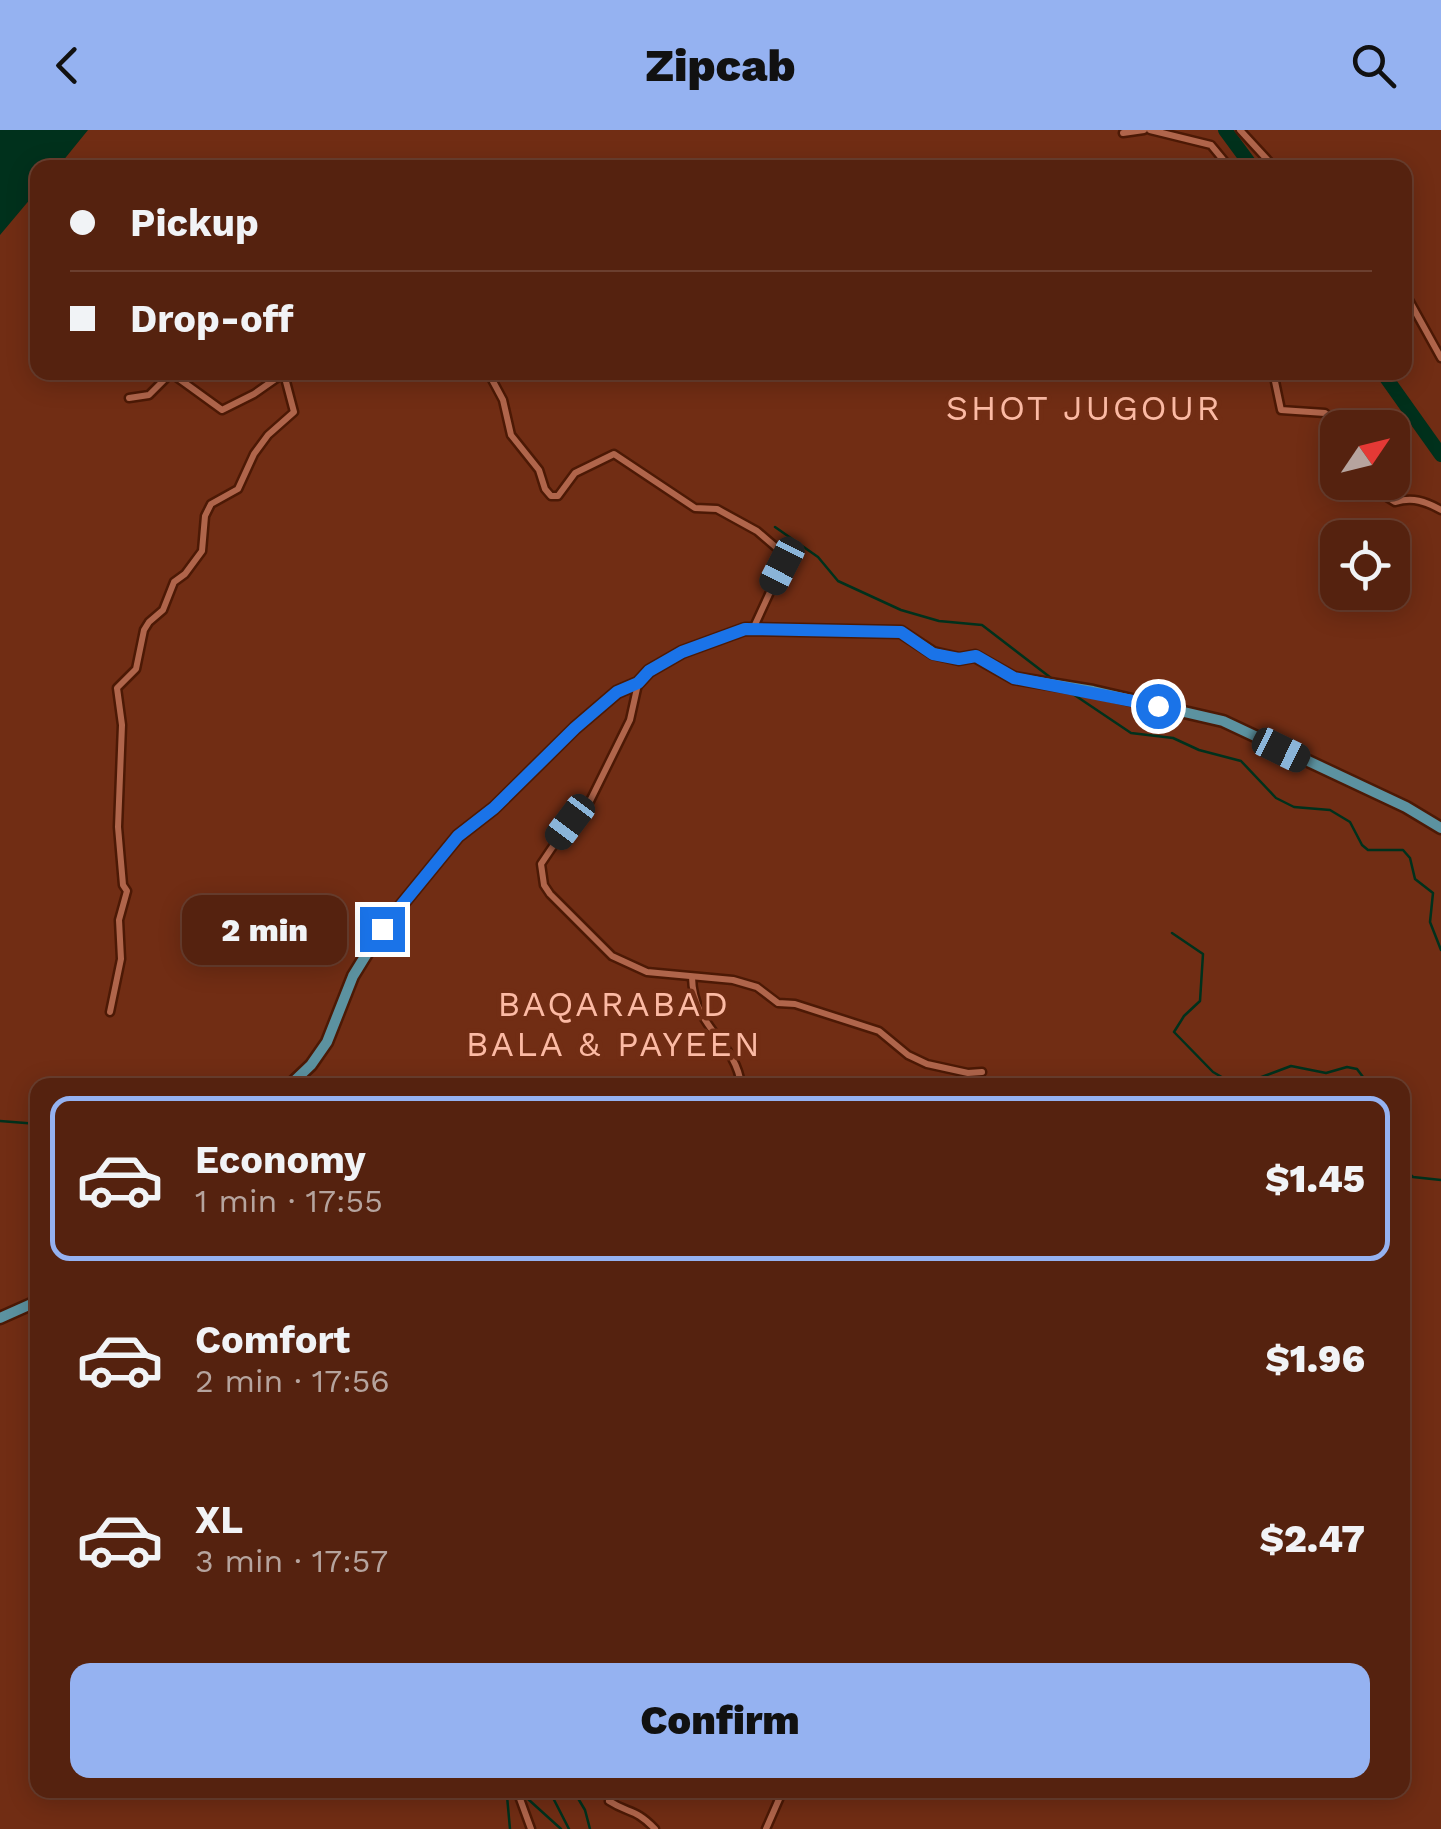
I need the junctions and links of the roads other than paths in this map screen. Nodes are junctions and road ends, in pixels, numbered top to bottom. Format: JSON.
{"nodes":[{"id":1,"x":1147,"y":130,"type":"edge"},
{"id":2,"x":1240,"y":130,"type":"edge"},
{"id":3,"x":1123,"y":132,"type":"dead end"},
{"id":4,"x":1223,"y":160,"type":"edge"},
{"id":5,"x":1268,"y":160,"type":"edge"},
{"id":6,"x":1412,"y":306,"type":"edge"},
{"id":7,"x":1441,"y":358,"type":"edge"},
{"id":8,"x":165,"y":380,"type":"edge"},
{"id":9,"x":181,"y":380,"type":"edge"},
{"id":10,"x":274,"y":380,"type":"edge"},
{"id":11,"x":286,"y":380,"type":"edge"},
{"id":12,"x":492,"y":380,"type":"edge"},
{"id":13,"x":1275,"y":380,"type":"edge"},
{"id":14,"x":129,"y":398,"type":"dead end"},
{"id":15,"x":1320,"y":413,"type":"edge"},
{"id":16,"x":1410,"y":498,"type":"edge"},
{"id":17,"x":1441,"y":510,"type":"edge"},
{"id":18,"x":753,"y":630,"type":"junction"},
{"id":19,"x":638,"y":683,"type":"junction"},
{"id":20,"x":1441,"y":828,"type":"edge"},
{"id":21,"x":692,"y":977,"type":"junction"},
{"id":22,"x":110,"y":1012,"type":"dead end"},
{"id":23,"x":982,"y":1072,"type":"dead end"},
{"id":24,"x":297,"y":1078,"type":"edge"},
{"id":25,"x":740,"y":1078,"type":"edge"},
{"id":26,"x":30,"y":1305,"type":"edge"},
{"id":27,"x":0,"y":1318,"type":"edge"},
{"id":28,"x":520,"y":1798,"type":"edge"},
{"id":29,"x":780,"y":1798,"type":"edge"},
{"id":30,"x":609,"y":1801,"type":"dead end"},
{"id":31,"x":531,"y":1829,"type":"edge"},
{"id":32,"x":655,"y":1829,"type":"edge"},
{"id":33,"x":766,"y":1829,"type":"edge"}],
"edges":[{"from":1,"to":3,"type":"street"},
{"from":1,"to":4,"type":"street"},
{"from":2,"to":5,"type":"street"},
{"from":6,"to":7,"type":"street"},
{"from":8,"to":14,"type":"street"},
{"from":9,"to":10,"type":"street"},
{"from":11,"to":22,"type":"street"},
{"from":12,"to":18,"type":"street"},
{"from":13,"to":15,"type":"street"},
{"from":16,"to":17,"type":"street"},
{"from":18,"to":19,"type":"highway"},
{"from":18,"to":20,"type":"highway"},
{"from":19,"to":21,"type":"street"},
{"from":19,"to":24,"type":"highway"},
{"from":21,"to":23,"type":"street"},
{"from":21,"to":25,"type":"street"},
{"from":26,"to":27,"type":"highway"},
{"from":28,"to":31,"type":"street"},
{"from":29,"to":33,"type":"street"},
{"from":30,"to":32,"type":"street"}]}
